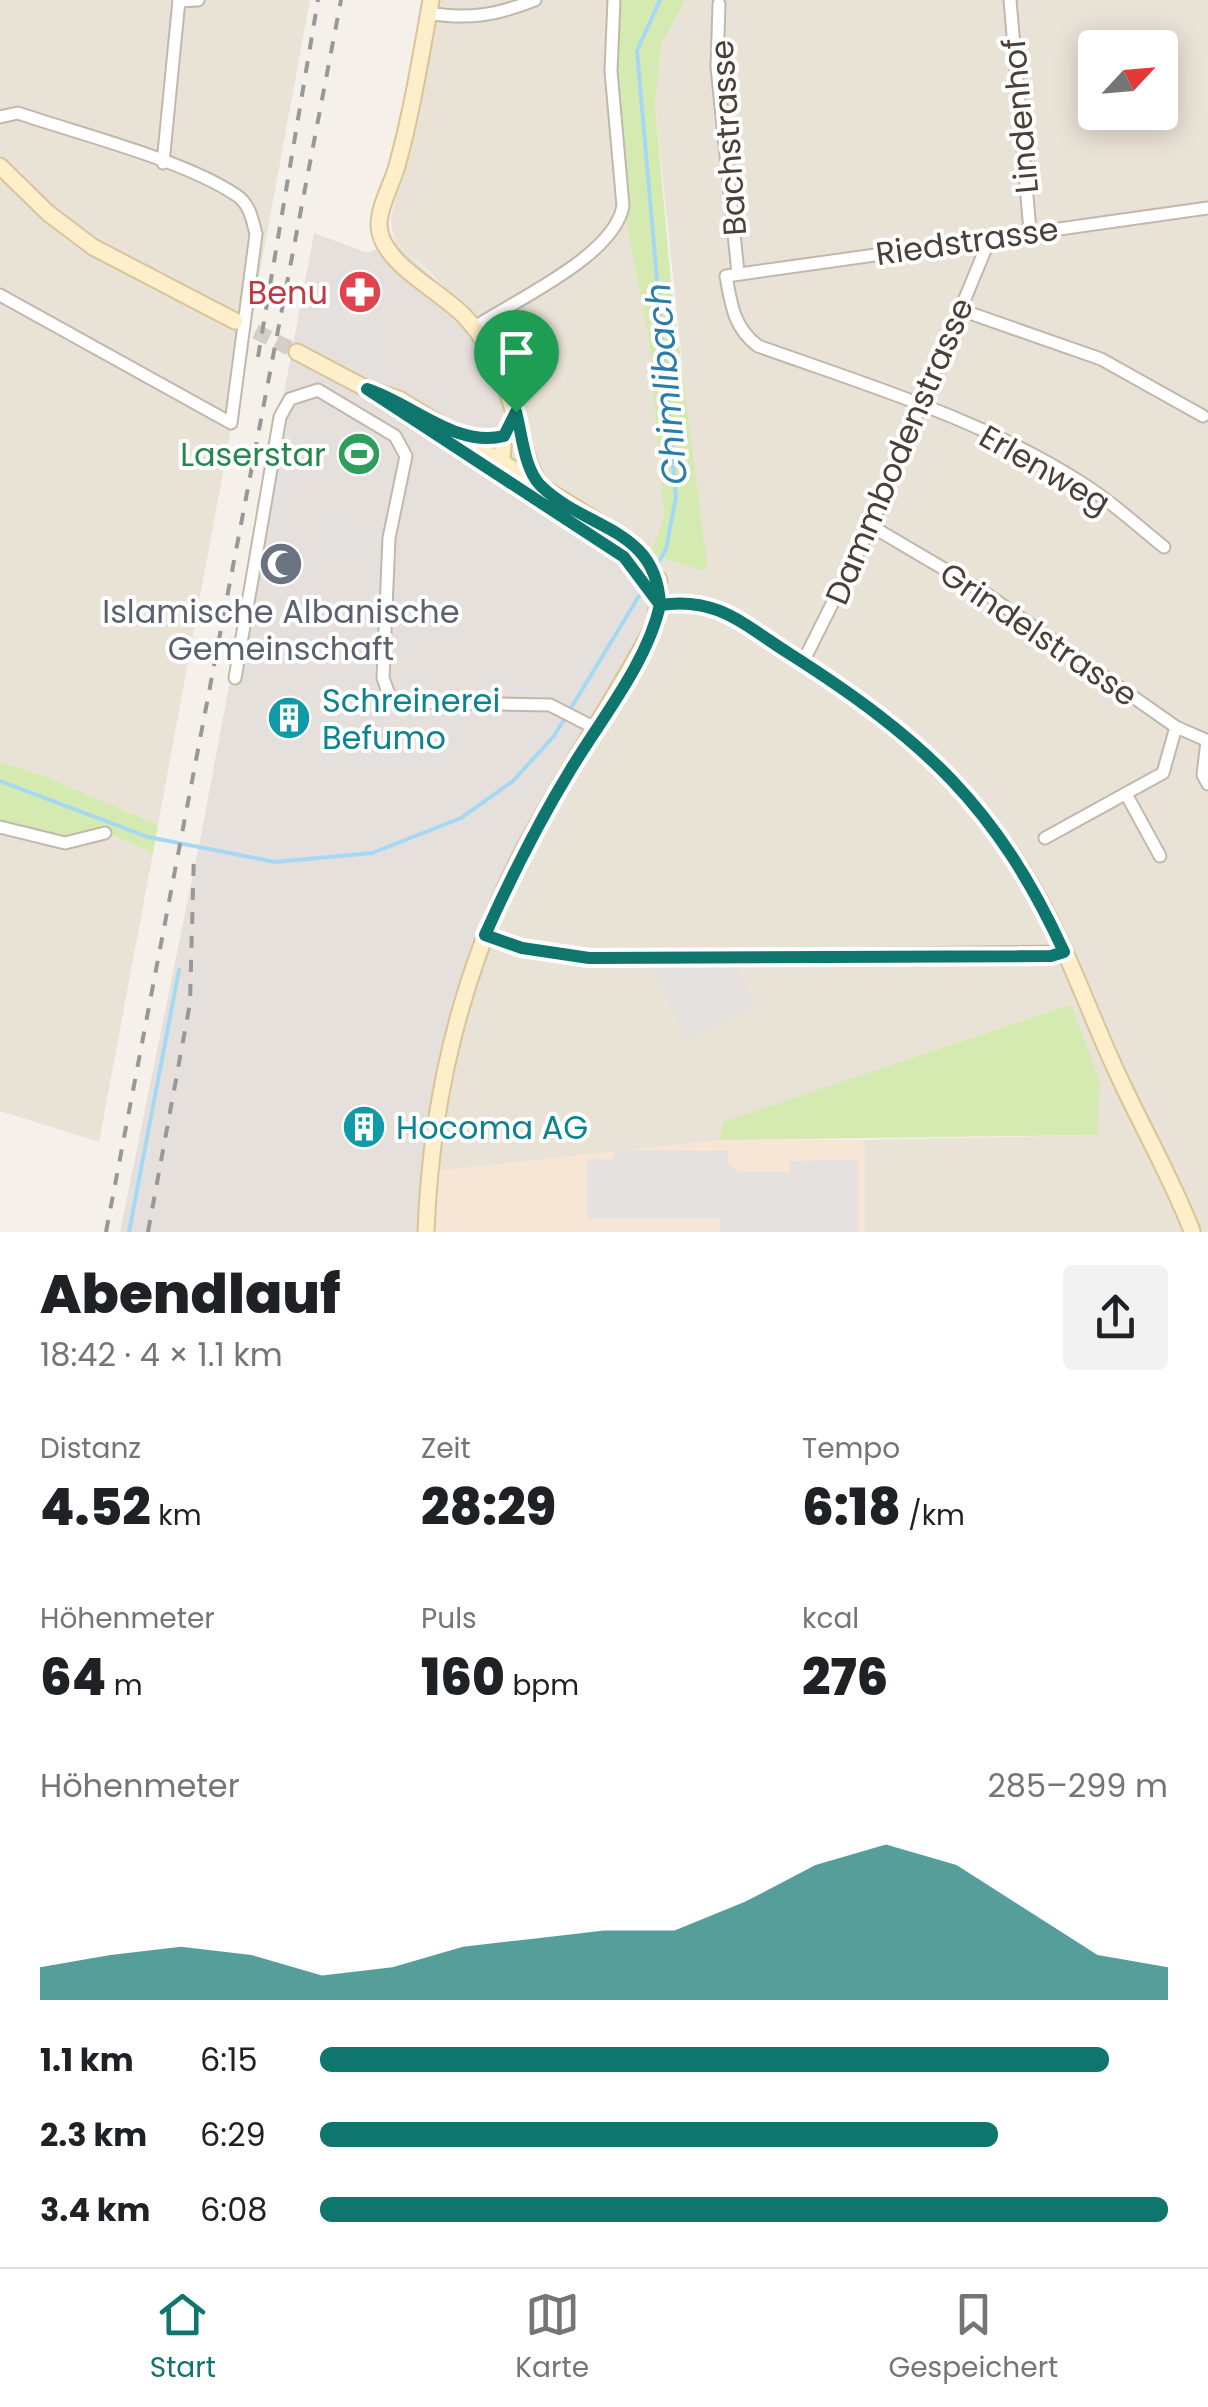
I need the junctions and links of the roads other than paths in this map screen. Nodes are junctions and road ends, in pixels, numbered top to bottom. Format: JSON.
{"nodes":[{"id":1,"x":198,"y":0,"type":"edge"},
{"id":2,"x":535,"y":0,"type":"edge"},
{"id":3,"x":614,"y":0,"type":"edge"},
{"id":4,"x":1010,"y":0,"type":"edge"},
{"id":5,"x":179,"y":1,"type":"edge"},
{"id":6,"x":720,"y":4,"type":"dead end"},
{"id":7,"x":429,"y":6,"type":"edge"},
{"id":8,"x":0,"y":117,"type":"edge"},
{"id":9,"x":163,"y":163,"type":"junction"},
{"id":10,"x":0,"y":166,"type":"edge"},
{"id":11,"x":1208,"y":208,"type":"edge"},
{"id":12,"x":1030,"y":232,"type":"junction"},
{"id":13,"x":990,"y":238,"type":"junction"},
{"id":14,"x":732,"y":274,"type":"junction"},
{"id":15,"x":0,"y":295,"type":"edge"},
{"id":16,"x":961,"y":310,"type":"junction"},
{"id":17,"x":235,"y":322,"type":"tunnel mouth"},
{"id":18,"x":475,"y":327,"type":"junction"},
{"id":19,"x":297,"y":352,"type":"tunnel mouth"},
{"id":20,"x":367,"y":389,"type":"junction"},
{"id":21,"x":920,"y":402,"type":"junction"},
{"id":22,"x":516,"y":412,"type":"junction"},
{"id":23,"x":1203,"y":416,"type":"dead end"},
{"id":24,"x":504,"y":436,"type":"junction"},
{"id":25,"x":465,"y":438,"type":"junction"},
{"id":26,"x":523,"y":438,"type":"junction"},
{"id":27,"x":502,"y":471,"type":"junction"},
{"id":28,"x":540,"y":484,"type":"junction"},
{"id":29,"x":871,"y":526,"type":"junction"},
{"id":30,"x":1164,"y":546,"type":"dead end"},
{"id":31,"x":643,"y":566,"type":"junction"},
{"id":32,"x":654,"y":600,"type":"junction"},
{"id":33,"x":803,"y":662,"type":"junction"},
{"id":34,"x":235,"y":678,"type":"dead end"},
{"id":35,"x":595,"y":728,"type":"junction"},
{"id":36,"x":1176,"y":728,"type":"junction"},
{"id":37,"x":1208,"y":741,"type":"edge"},
{"id":38,"x":1208,"y":784,"type":"edge"},
{"id":39,"x":1126,"y":794,"type":"junction"},
{"id":40,"x":0,"y":828,"type":"edge"},
{"id":41,"x":106,"y":833,"type":"dead end"},
{"id":42,"x":1045,"y":838,"type":"dead end"},
{"id":43,"x":1160,"y":856,"type":"dead end"},
{"id":44,"x":485,"y":935,"type":"junction"},
{"id":45,"x":1064,"y":952,"type":"junction"},
{"id":46,"x":1190,"y":1231,"type":"edge"},
{"id":47,"x":426,"y":1232,"type":"edge"},
{"id":48,"x":1206,"y":1232,"type":"edge"}],
"edges":[{"from":1,"to":5,"type":"street"},
{"from":2,"to":7,"type":"street"},
{"from":3,"to":18,"type":"street"},
{"from":4,"to":12,"type":"street","name":"Lindenhof"},
{"from":5,"to":9,"type":"street"},
{"from":6,"to":14,"type":"street","name":"Bachstrasse"},
{"from":7,"to":18,"type":"main road"},
{"from":8,"to":9,"type":"street"},
{"from":9,"to":15,"type":"street"},
{"from":10,"to":17,"type":"main road"},
{"from":11,"to":12,"type":"street","name":"Riedstrasse"},
{"from":12,"to":13,"type":"street","name":"Riedstrasse"},
{"from":13,"to":14,"type":"street","name":"Riedstrasse"},
{"from":13,"to":16,"type":"street","name":"Dammbodenstrasse"},
{"from":14,"to":21,"type":"street","name":"Bachstrasse"},
{"from":16,"to":21,"type":"street","name":"Dammbodenstrasse"},
{"from":16,"to":23,"type":"street"},
{"from":18,"to":22,"type":"main road"},
{"from":19,"to":20,"type":"main road"},
{"from":20,"to":25,"type":"main road"},
{"from":20,"to":27,"type":"main road"},
{"from":21,"to":29,"type":"street","name":"Dammbodenstrasse"},
{"from":21,"to":30,"type":"street","name":"Erlenweg"},
{"from":22,"to":24,"type":"main road"},
{"from":22,"to":26,"type":"main road"},
{"from":24,"to":25,"type":"main road"},
{"from":24,"to":27,"type":"main road"},
{"from":25,"to":27,"type":"main road"},
{"from":26,"to":27,"type":"main road"},
{"from":26,"to":28,"type":"main road"},
{"from":27,"to":28,"type":"main road"},
{"from":27,"to":31,"type":"main road"},
{"from":28,"to":31,"type":"main road"},
{"from":29,"to":33,"type":"street","name":"Dammbodenstrasse"},
{"from":29,"to":36,"type":"street","name":"Grindelstrasse"},
{"from":31,"to":32,"type":"main road"},
{"from":31,"to":32,"type":"main road"},
{"from":32,"to":33,"type":"main road"},
{"from":32,"to":35,"type":"main road"},
{"from":33,"to":45,"type":"main road"},
{"from":34,"to":35,"type":"street"},
{"from":35,"to":44,"type":"main road"},
{"from":36,"to":37,"type":"street","name":"Grindelstrasse"},
{"from":36,"to":39,"type":"street"},
{"from":37,"to":38,"type":"street"},
{"from":39,"to":42,"type":"street"},
{"from":39,"to":43,"type":"street"},
{"from":40,"to":41,"type":"street"},
{"from":44,"to":45,"type":"street"},
{"from":44,"to":47,"type":"main road"},
{"from":45,"to":46,"type":"main road"},
{"from":46,"to":48,"type":"main road"}]}
